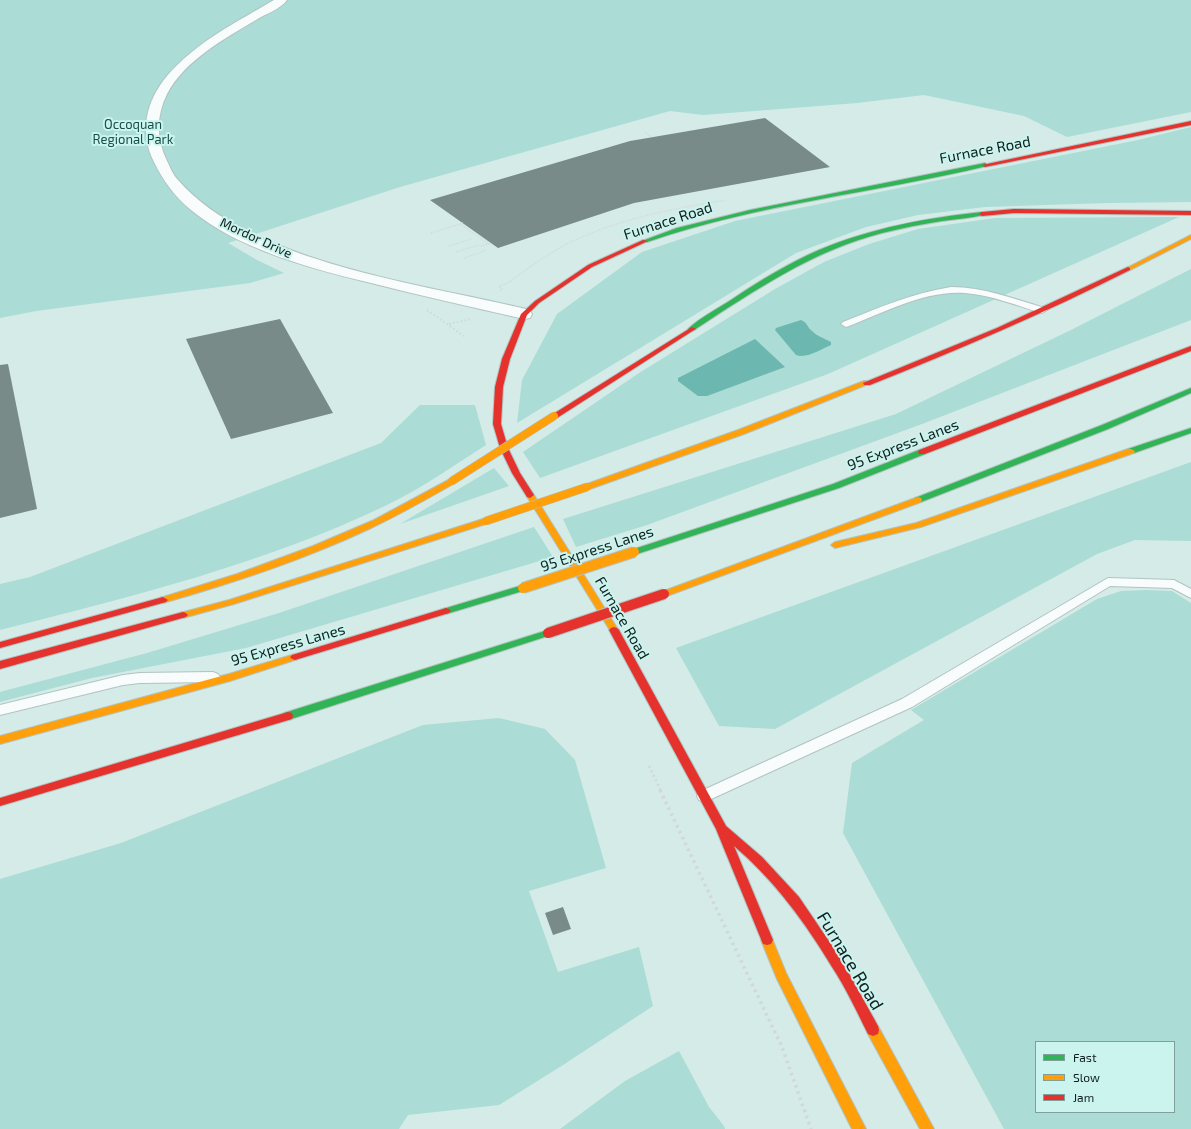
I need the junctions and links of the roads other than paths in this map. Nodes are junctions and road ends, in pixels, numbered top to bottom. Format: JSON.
{"nodes":[{"id":1,"x":282,"y":0,"type":"edge"},
{"id":2,"x":1191,"y":123,"type":"edge"},
{"id":3,"x":1191,"y":213,"type":"edge"},
{"id":4,"x":1191,"y":237,"type":"edge"},
{"id":5,"x":1042,"y":310,"type":"junction"},
{"id":6,"x":524,"y":314,"type":"junction"},
{"id":7,"x":846,"y":324,"type":"dead end"},
{"id":8,"x":1191,"y":348,"type":"edge"},
{"id":9,"x":1191,"y":390,"type":"edge"},
{"id":10,"x":1191,"y":430,"type":"edge"},
{"id":11,"x":828,"y":546,"type":"dead end"},
{"id":12,"x":806,"y":552,"type":"dead end"},
{"id":13,"x":746,"y":566,"type":"junction"},
{"id":14,"x":1191,"y":594,"type":"edge"},
{"id":15,"x":0,"y":645,"type":"edge"},
{"id":16,"x":0,"y":666,"type":"edge"},
{"id":17,"x":230,"y":677,"type":"junction"},
{"id":18,"x":0,"y":710,"type":"edge"},
{"id":19,"x":0,"y":740,"type":"edge"},
{"id":20,"x":704,"y":796,"type":"junction"},
{"id":21,"x":0,"y":802,"type":"edge"},
{"id":22,"x":721,"y":828,"type":"junction"},
{"id":23,"x":860,"y":1129,"type":"edge"},
{"id":24,"x":927,"y":1129,"type":"edge"}],
"edges":[{"from":1,"to":6,"type":"street","name":"Mordor Drive"},
{"from":2,"to":6,"type":"main road","name":"Furnace Road"},
{"from":3,"to":15,"type":"main road","bridge":true},
{"from":4,"to":5,"type":"main road"},
{"from":5,"to":7,"type":"lane"},
{"from":5,"to":16,"type":"main road","bridge":true},
{"from":6,"to":20,"type":"main road","name":"Furnace Road"},
{"from":8,"to":17,"type":"main road","name":"95 Express Lanes","bridge":true},
{"from":9,"to":13,"type":"main road"},
{"from":10,"to":11,"type":"main road"},
{"from":12,"to":13,"type":"main road"},
{"from":13,"to":21,"type":"main road","bridge":true},
{"from":14,"to":20,"type":"lane"},
{"from":17,"to":18,"type":"lane"},
{"from":17,"to":19,"type":"main road","name":"95 Express Lanes"},
{"from":20,"to":22,"type":"main road","name":"Furnace Road"},
{"from":22,"to":23,"type":"main road","name":"Furnace Road"},
{"from":22,"to":24,"type":"main road","name":"Furnace Road"}]}
